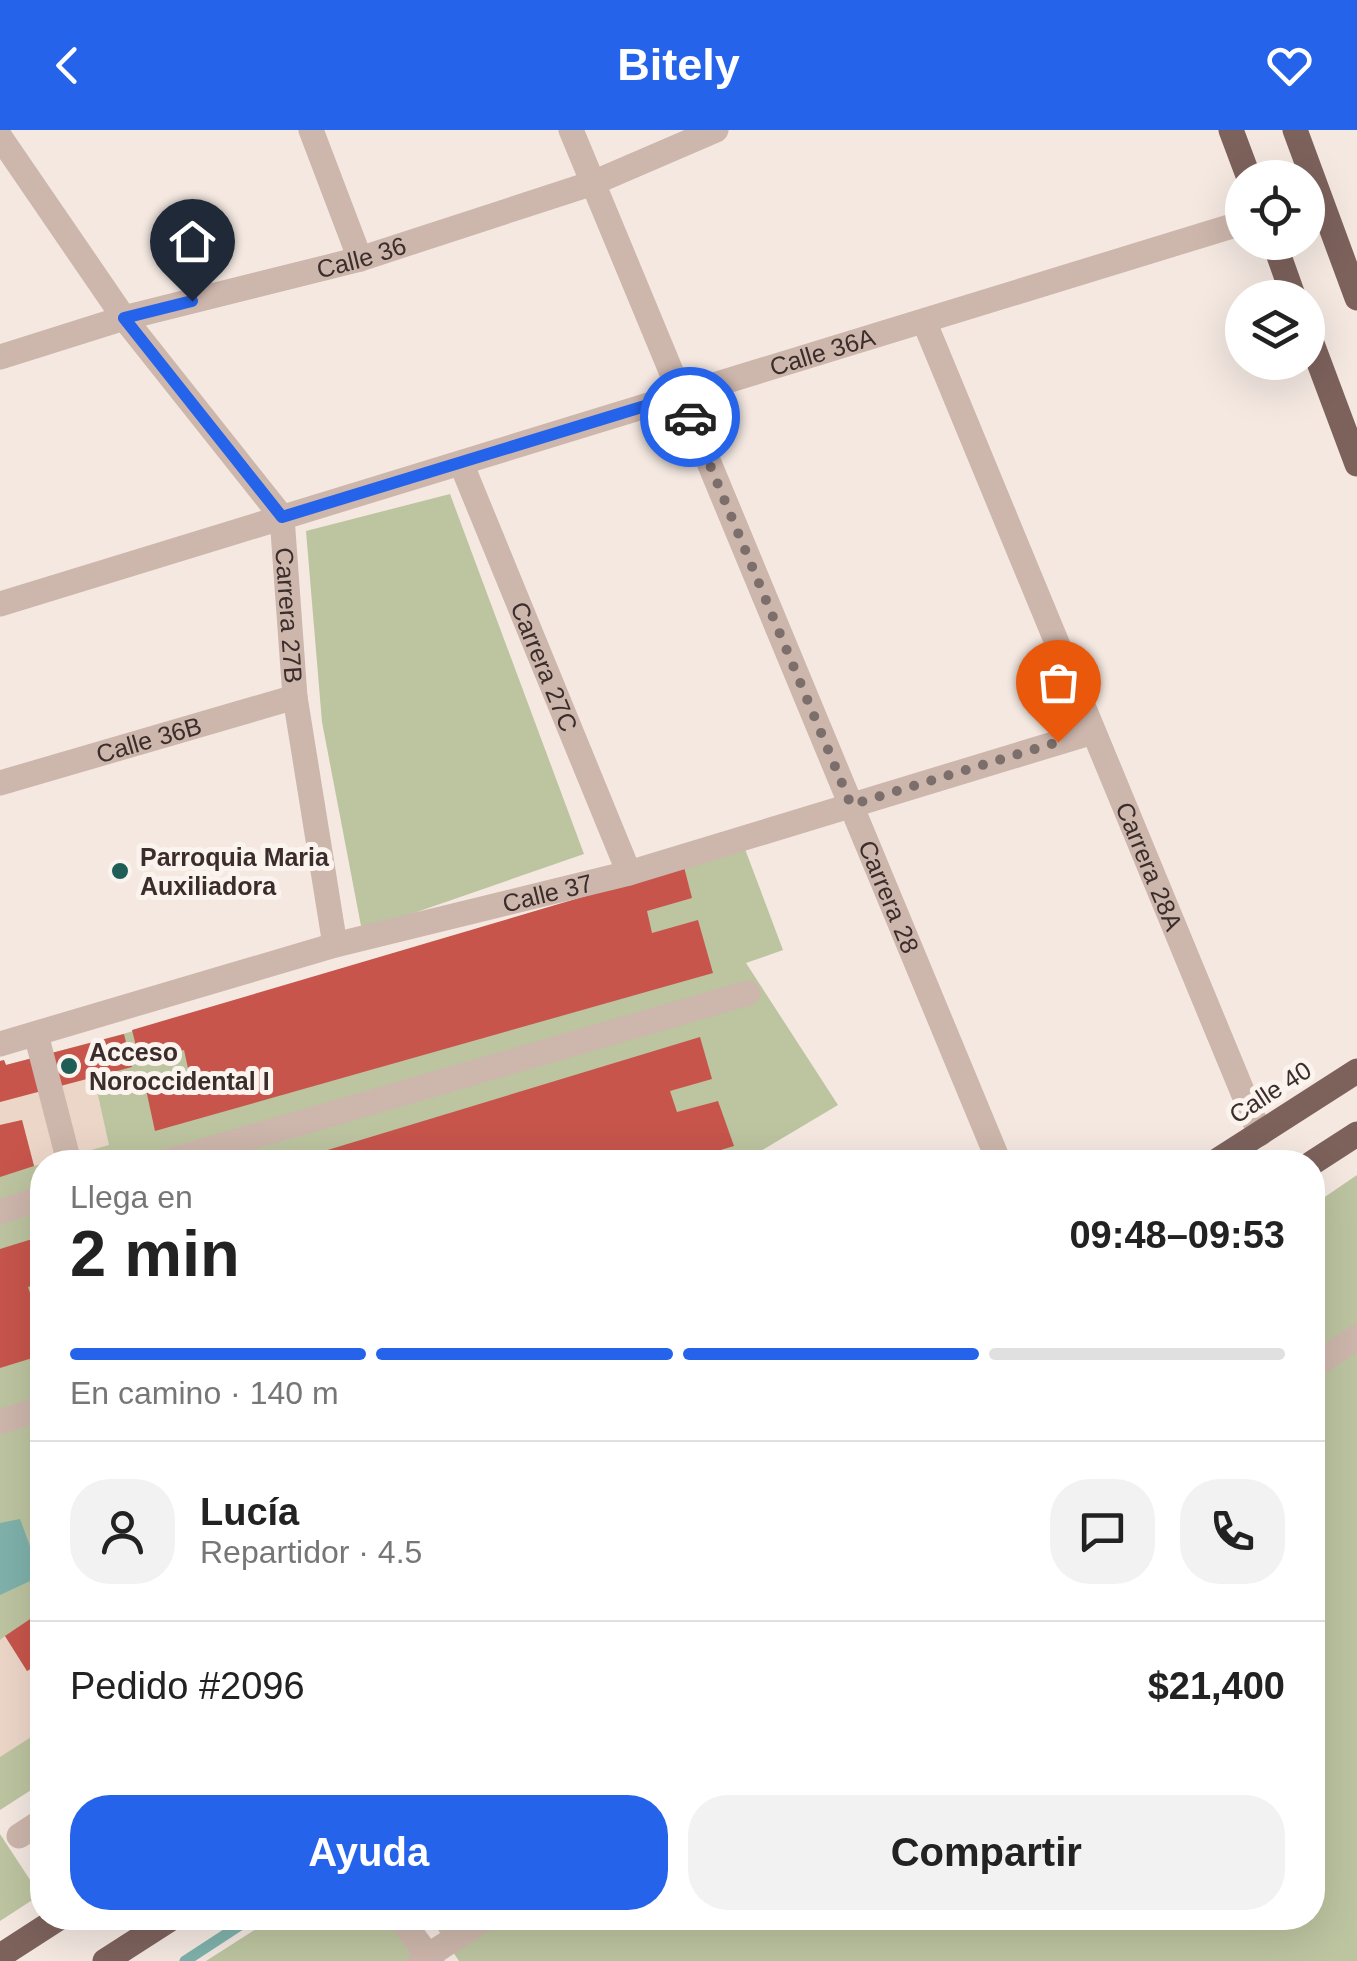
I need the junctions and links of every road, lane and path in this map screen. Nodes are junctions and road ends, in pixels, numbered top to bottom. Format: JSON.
{"nodes":[{"id":1,"x":311,"y":130,"type":"edge"},
{"id":2,"x":571,"y":130,"type":"edge"},
{"id":3,"x":716,"y":130,"type":"edge"},
{"id":4,"x":1231,"y":130,"type":"edge"},
{"id":5,"x":1295,"y":130,"type":"edge"},
{"id":6,"x":0,"y":137,"type":"edge"},
{"id":7,"x":1242,"y":160,"type":"edge"},
{"id":8,"x":593,"y":183,"type":"junction"},
{"id":9,"x":1225,"y":228,"type":"edge"},
{"id":10,"x":360,"y":259,"type":"junction"},
{"id":11,"x":1357,"y":298,"type":"edge"},
{"id":12,"x":124,"y":318,"type":"junction"},
{"id":13,"x":924,"y":321,"type":"junction"},
{"id":14,"x":0,"y":357,"type":"edge"},
{"id":15,"x":1325,"y":378,"type":"edge"},
{"id":16,"x":681,"y":395,"type":"junction"},
{"id":17,"x":461,"y":462,"type":"junction"},
{"id":18,"x":1357,"y":464,"type":"edge"},
{"id":19,"x":282,"y":517,"type":"junction"},
{"id":20,"x":0,"y":604,"type":"edge"},
{"id":21,"x":296,"y":697,"type":"junction"},
{"id":22,"x":1092,"y":732,"type":"junction"},
{"id":23,"x":0,"y":783,"type":"edge"},
{"id":24,"x":851,"y":805,"type":"junction"},
{"id":25,"x":629,"y":873,"type":"junction"},
{"id":26,"x":335,"y":946,"type":"junction"},
{"id":27,"x":748,"y":993,"type":"dead end"},
{"id":28,"x":36,"y":1034,"type":"junction"},
{"id":29,"x":0,"y":1044,"type":"edge"},
{"id":30,"x":1357,"y":1071,"type":"edge"},
{"id":31,"x":1260,"y":1134,"type":"junction"},
{"id":32,"x":1357,"y":1134,"type":"edge"},
{"id":33,"x":66,"y":1150,"type":"edge"},
{"id":34,"x":206,"y":1150,"type":"edge"},
{"id":35,"x":994,"y":1150,"type":"edge"},
{"id":36,"x":1234,"y":1150,"type":"edge"},
{"id":37,"x":1325,"y":1155,"type":"edge"},
{"id":38,"x":30,"y":1202,"type":"edge"},
{"id":39,"x":0,"y":1212,"type":"edge"},
{"id":40,"x":1357,"y":1337,"type":"edge"},
{"id":41,"x":1325,"y":1358,"type":"edge"},
{"id":42,"x":30,"y":1412,"type":"edge"},
{"id":43,"x":0,"y":1422,"type":"edge"},
{"id":44,"x":30,"y":1829,"type":"edge"},
{"id":45,"x":19,"y":1836,"type":"dead end"},
{"id":46,"x":40,"y":1930,"type":"edge"},
{"id":47,"x":153,"y":1930,"type":"edge"},
{"id":48,"x":408,"y":1930,"type":"edge"},
{"id":49,"x":469,"y":1930,"type":"edge"},
{"id":50,"x":0,"y":1956,"type":"edge"},
{"id":51,"x":427,"y":1959,"type":"edge"},
{"id":52,"x":105,"y":1961,"type":"edge"}],
"edges":[{"from":1,"to":10,"type":"street"},
{"from":2,"to":8,"type":"street","name":"Carrera 28"},
{"from":3,"to":8,"type":"street","name":"Calle 36"},
{"from":4,"to":7,"type":"main road"},
{"from":5,"to":11,"type":"main road"},
{"from":6,"to":12,"type":"street","name":"Carrera 27B"},
{"from":8,"to":10,"type":"street","name":"Calle 36"},
{"from":8,"to":16,"type":"street","name":"Carrera 28"},
{"from":9,"to":13,"type":"street","name":"Calle 36A"},
{"from":10,"to":12,"type":"street","name":"Calle 36"},
{"from":12,"to":14,"type":"street","name":"Calle 36"},
{"from":12,"to":19,"type":"street","name":"Carrera 27B"},
{"from":13,"to":16,"type":"street","name":"Calle 36A"},
{"from":13,"to":22,"type":"street","name":"Carrera 28A"},
{"from":15,"to":18,"type":"main road"},
{"from":16,"to":17,"type":"street","name":"Calle 36A"},
{"from":16,"to":24,"type":"street","name":"Carrera 28"},
{"from":17,"to":19,"type":"street","name":"Calle 36A"},
{"from":17,"to":25,"type":"street","name":"Carrera 27C"},
{"from":19,"to":20,"type":"street","name":"Calle 36A"},
{"from":19,"to":21,"type":"street","name":"Carrera 27B"},
{"from":21,"to":23,"type":"street","name":"Calle 36B"},
{"from":21,"to":26,"type":"street","name":"Carrera 27B"},
{"from":22,"to":24,"type":"street","name":"Calle 37"},
{"from":22,"to":31,"type":"street","name":"Carrera 28A"},
{"from":24,"to":25,"type":"street","name":"Calle 37"},
{"from":24,"to":35,"type":"street","name":"Carrera 28"},
{"from":25,"to":26,"type":"street","name":"Calle 37"},
{"from":26,"to":28,"type":"street","name":"Calle 37"},
{"from":27,"to":34,"type":"street"},
{"from":28,"to":29,"type":"street","name":"Calle 37"},
{"from":28,"to":33,"type":"street"},
{"from":30,"to":31,"type":"main road","name":"Calle 40"},
{"from":31,"to":36,"type":"main road","name":"Calle 40"},
{"from":32,"to":37,"type":"main road"},
{"from":38,"to":39,"type":"street"},
{"from":40,"to":41,"type":"street"},
{"from":42,"to":43,"type":"street"},
{"from":44,"to":45,"type":"street"},
{"from":46,"to":50,"type":"main road"},
{"from":47,"to":52,"type":"main road"},
{"from":48,"to":51,"type":"street"},
{"from":49,"to":51,"type":"street"}]}
